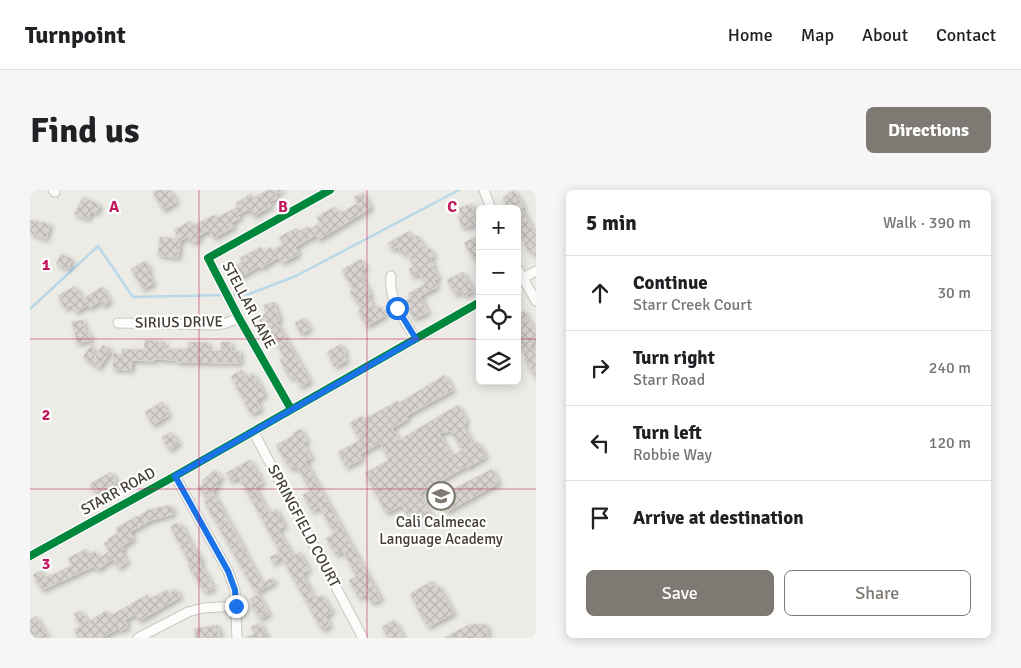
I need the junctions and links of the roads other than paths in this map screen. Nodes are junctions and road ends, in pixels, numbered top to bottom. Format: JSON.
{"nodes":[{"id":1,"x":330,"y":190,"type":"edge"},
{"id":2,"x":484,"y":190,"type":"edge"},
{"id":3,"x":490,"y":205,"type":"edge"},
{"id":4,"x":536,"y":271,"type":"edge"},
{"id":5,"x":391,"y":276,"type":"dead end"},
{"id":6,"x":521,"y":279,"type":"edge"},
{"id":7,"x":521,"y":281,"type":"edge"},
{"id":8,"x":536,"y":301,"type":"edge"},
{"id":9,"x":476,"y":304,"type":"edge"},
{"id":10,"x":240,"y":318,"type":"junction"},
{"id":11,"x":118,"y":323,"type":"dead end"},
{"id":12,"x":416,"y":339,"type":"junction"},
{"id":13,"x":291,"y":410,"type":"junction"},
{"id":14,"x":254,"y":431,"type":"junction"},
{"id":15,"x":175,"y":476,"type":"junction"},
{"id":16,"x":30,"y":556,"type":"edge"},
{"id":17,"x":236,"y":606,"type":"junction"},
{"id":18,"x":138,"y":638,"type":"edge"},
{"id":19,"x":237,"y":638,"type":"edge"},
{"id":20,"x":363,"y":638,"type":"edge"}],
"edges":[{"from":1,"to":10,"type":"street","name":"STELLAR LANE"},
{"from":2,"to":3,"type":"street"},
{"from":4,"to":6,"type":"street"},
{"from":5,"to":12,"type":"street"},
{"from":7,"to":8,"type":"street"},
{"from":9,"to":12,"type":"street","name":"STARR ROAD"},
{"from":10,"to":11,"type":"street","name":"SIRIUS DRIVE"},
{"from":10,"to":13,"type":"street","name":"STELLAR LANE"},
{"from":12,"to":13,"type":"street","name":"STARR ROAD"},
{"from":13,"to":14,"type":"street","name":"STARR ROAD"},
{"from":14,"to":15,"type":"street","name":"STARR ROAD"},
{"from":14,"to":20,"type":"street","name":"SPRINGFIELD COURT"},
{"from":15,"to":16,"type":"street","name":"STARR ROAD"},
{"from":15,"to":17,"type":"street"},
{"from":17,"to":18,"type":"street"},
{"from":17,"to":19,"type":"street"}]}
